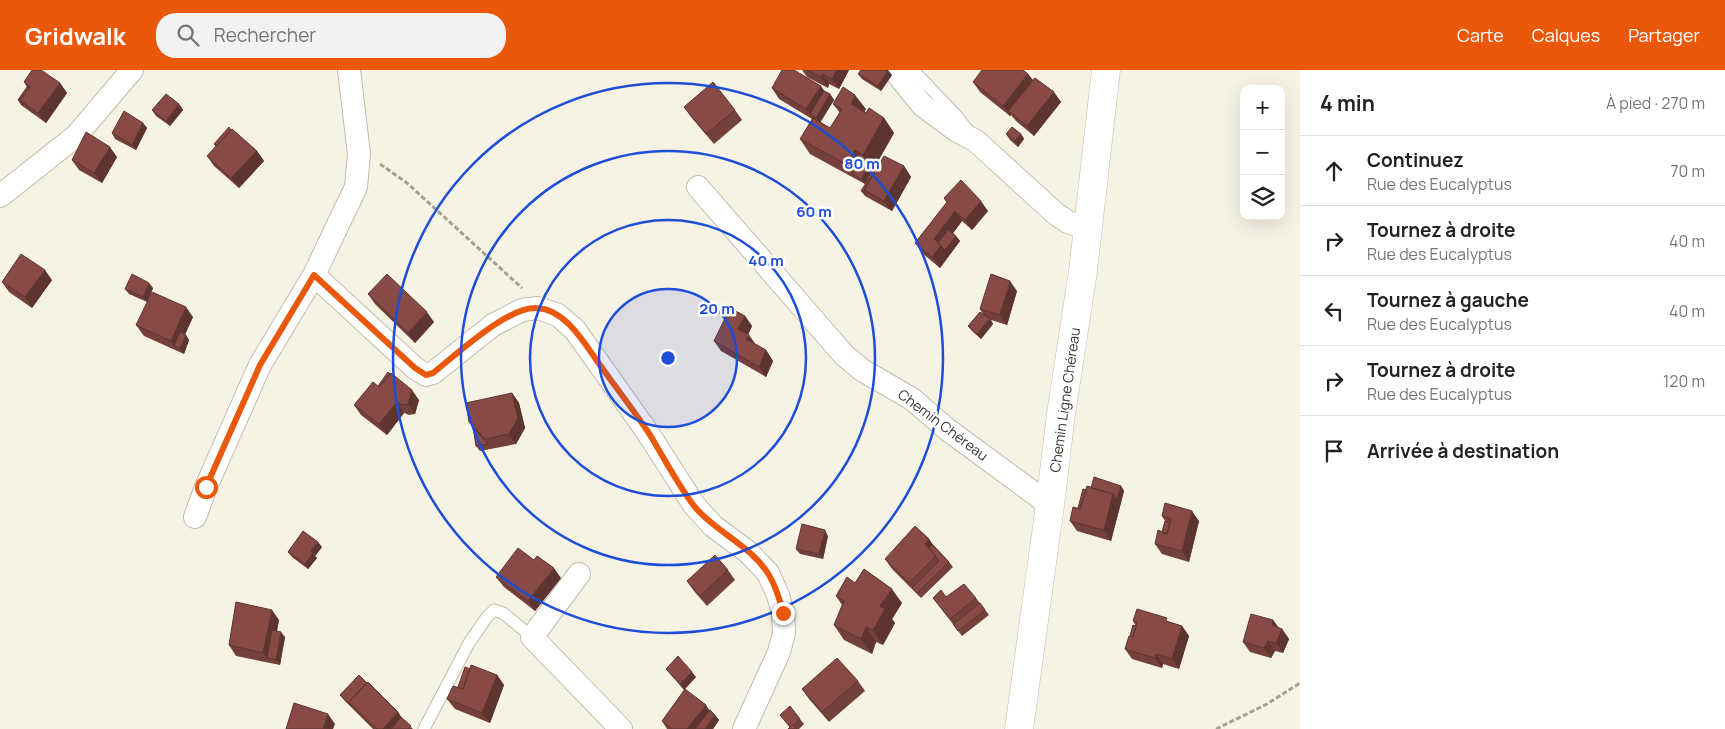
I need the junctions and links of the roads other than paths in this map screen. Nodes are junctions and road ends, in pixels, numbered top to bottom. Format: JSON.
{"nodes":[{"id":1,"x":132,"y":70,"type":"edge"},
{"id":2,"x":349,"y":70,"type":"edge"},
{"id":3,"x":894,"y":70,"type":"edge"},
{"id":4,"x":913,"y":70,"type":"edge"},
{"id":5,"x":1106,"y":70,"type":"edge"},
{"id":6,"x":976,"y":141,"type":"junction"},
{"id":7,"x":698,"y":187,"type":"dead end"},
{"id":8,"x":0,"y":196,"type":"edge"},
{"id":9,"x":1088,"y":229,"type":"junction"},
{"id":10,"x":314,"y":275,"type":"junction"},
{"id":11,"x":1050,"y":505,"type":"junction"},
{"id":12,"x":195,"y":516,"type":"dead end"},
{"id":13,"x":579,"y":574,"type":"dead end"},
{"id":14,"x":532,"y":637,"type":"junction"},
{"id":15,"x":424,"y":729,"type":"edge"},
{"id":16,"x":621,"y":729,"type":"edge"},
{"id":17,"x":744,"y":729,"type":"edge"},
{"id":18,"x":1019,"y":729,"type":"edge"}],
"edges":[{"from":1,"to":8,"type":"street"},
{"from":2,"to":10,"type":"street"},
{"from":3,"to":6,"type":"street"},
{"from":4,"to":6,"type":"lane"},
{"from":5,"to":9,"type":"street","name":"Chemin Ligne Chéreau"},
{"from":6,"to":9,"type":"street"},
{"from":7,"to":11,"type":"street","name":"Chemin Chéreau"},
{"from":9,"to":11,"type":"street","name":"Chemin Ligne Chéreau"},
{"from":10,"to":12,"type":"street"},
{"from":10,"to":17,"type":"street"},
{"from":11,"to":18,"type":"street","name":"Chemin Ligne Chéreau"},
{"from":13,"to":14,"type":"street"},
{"from":14,"to":15,"type":"lane"},
{"from":14,"to":16,"type":"street"}]}
